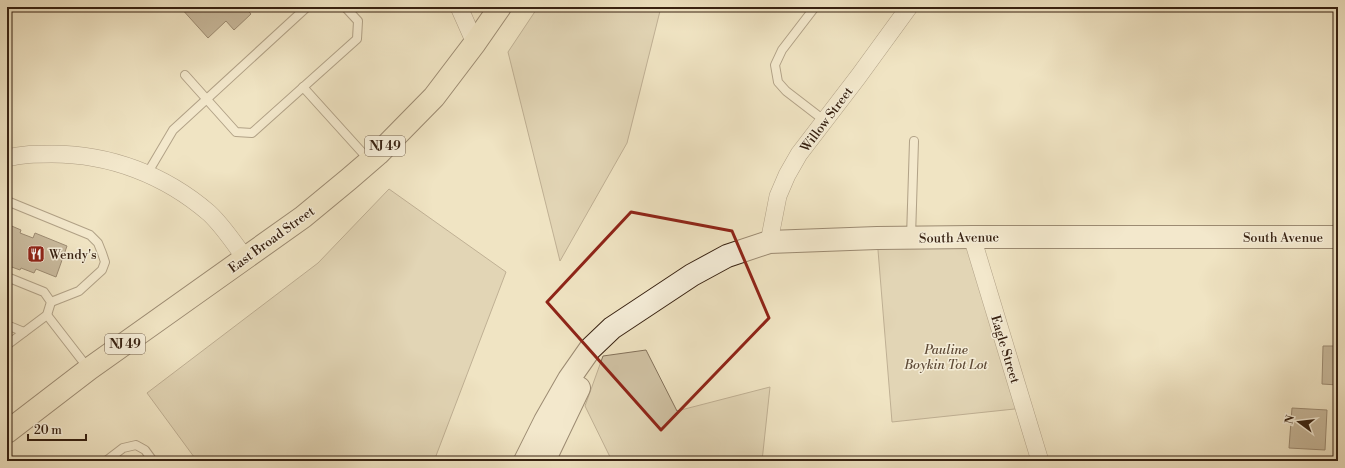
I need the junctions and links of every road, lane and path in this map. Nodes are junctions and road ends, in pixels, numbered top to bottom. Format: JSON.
{"nodes":[{"id":1,"x":308,"y":7,"type":"edge"},
{"id":2,"x":345,"y":7,"type":"edge"},
{"id":3,"x":459,"y":7,"type":"edge"},
{"id":4,"x":500,"y":7,"type":"edge"},
{"id":5,"x":815,"y":7,"type":"edge"},
{"id":6,"x":909,"y":7,"type":"edge"},
{"id":7,"x":475,"y":43,"type":"junction"},
{"id":8,"x":185,"y":75,"type":"dead end"},
{"id":9,"x":303,"y":87,"type":"junction"},
{"id":10,"x":206,"y":100,"type":"junction"},
{"id":11,"x":825,"y":121,"type":"junction"},
{"id":12,"x":914,"y":141,"type":"dead end"},
{"id":13,"x":7,"y":158,"type":"edge"},
{"id":14,"x":369,"y":161,"type":"junction"},
{"id":15,"x":147,"y":174,"type":"junction"},
{"id":16,"x":7,"y":201,"type":"edge"},
{"id":17,"x":972,"y":236,"type":"junction"},
{"id":18,"x":1338,"y":237,"type":"edge"},
{"id":19,"x":911,"y":238,"type":"junction"},
{"id":20,"x":769,"y":242,"type":"junction"},
{"id":21,"x":245,"y":258,"type":"junction"},
{"id":22,"x":7,"y":277,"type":"edge"},
{"id":23,"x":50,"y":302,"type":"junction"},
{"id":24,"x":47,"y":315,"type":"junction"},
{"id":25,"x":7,"y":325,"type":"edge"},
{"id":26,"x":24,"y":332,"type":"junction"},
{"id":27,"x":605,"y":335,"type":"junction"},
{"id":28,"x":7,"y":345,"type":"edge"},
{"id":29,"x":89,"y":369,"type":"junction"},
{"id":30,"x":7,"y":432,"type":"edge"},
{"id":31,"x":106,"y":461,"type":"edge"},
{"id":32,"x":153,"y":461,"type":"edge"},
{"id":33,"x":525,"y":461,"type":"edge"},
{"id":34,"x":544,"y":461,"type":"edge"},
{"id":35,"x":1040,"y":461,"type":"edge"}],
"edges":[{"from":1,"to":10,"type":"lane"},
{"from":2,"to":9,"type":"lane"},
{"from":3,"to":7,"type":"street"},
{"from":4,"to":7,"type":"highway","name":"East Broad Street","number":"NJ 49"},
{"from":5,"to":11,"type":"lane"},
{"from":6,"to":11,"type":"street","name":"Willow Street"},
{"from":7,"to":14,"type":"highway","name":"East Broad Street","number":"NJ 49"},
{"from":8,"to":10,"type":"lane"},
{"from":9,"to":10,"type":"lane"},
{"from":9,"to":14,"type":"lane"},
{"from":10,"to":15,"type":"lane"},
{"from":11,"to":20,"type":"street","name":"Willow Street"},
{"from":12,"to":19,"type":"lane"},
{"from":13,"to":15,"type":"street"},
{"from":14,"to":21,"type":"highway","name":"East Broad Street","number":"NJ 49"},
{"from":15,"to":21,"type":"street"},
{"from":16,"to":23,"type":"lane"},
{"from":17,"to":18,"type":"main road","name":"South Avenue"},
{"from":17,"to":19,"type":"main road","name":"South Avenue"},
{"from":17,"to":35,"type":"street","name":"Eagle Street"},
{"from":19,"to":20,"type":"main road","name":"South Avenue"},
{"from":20,"to":27,"type":"main road","name":"South Avenue"},
{"from":21,"to":29,"type":"highway","name":"East Broad Street","number":"NJ 49"},
{"from":22,"to":23,"type":"lane"},
{"from":23,"to":24,"type":"lane"},
{"from":24,"to":26,"type":"lane"},
{"from":24,"to":29,"type":"lane"},
{"from":25,"to":26,"type":"lane"},
{"from":26,"to":28,"type":"lane"},
{"from":27,"to":33,"type":"main road","name":"South Avenue"},
{"from":27,"to":34,"type":"main road"},
{"from":29,"to":30,"type":"highway","name":"East Broad Street","number":"NJ 49"},
{"from":31,"to":32,"type":"lane"}]}
